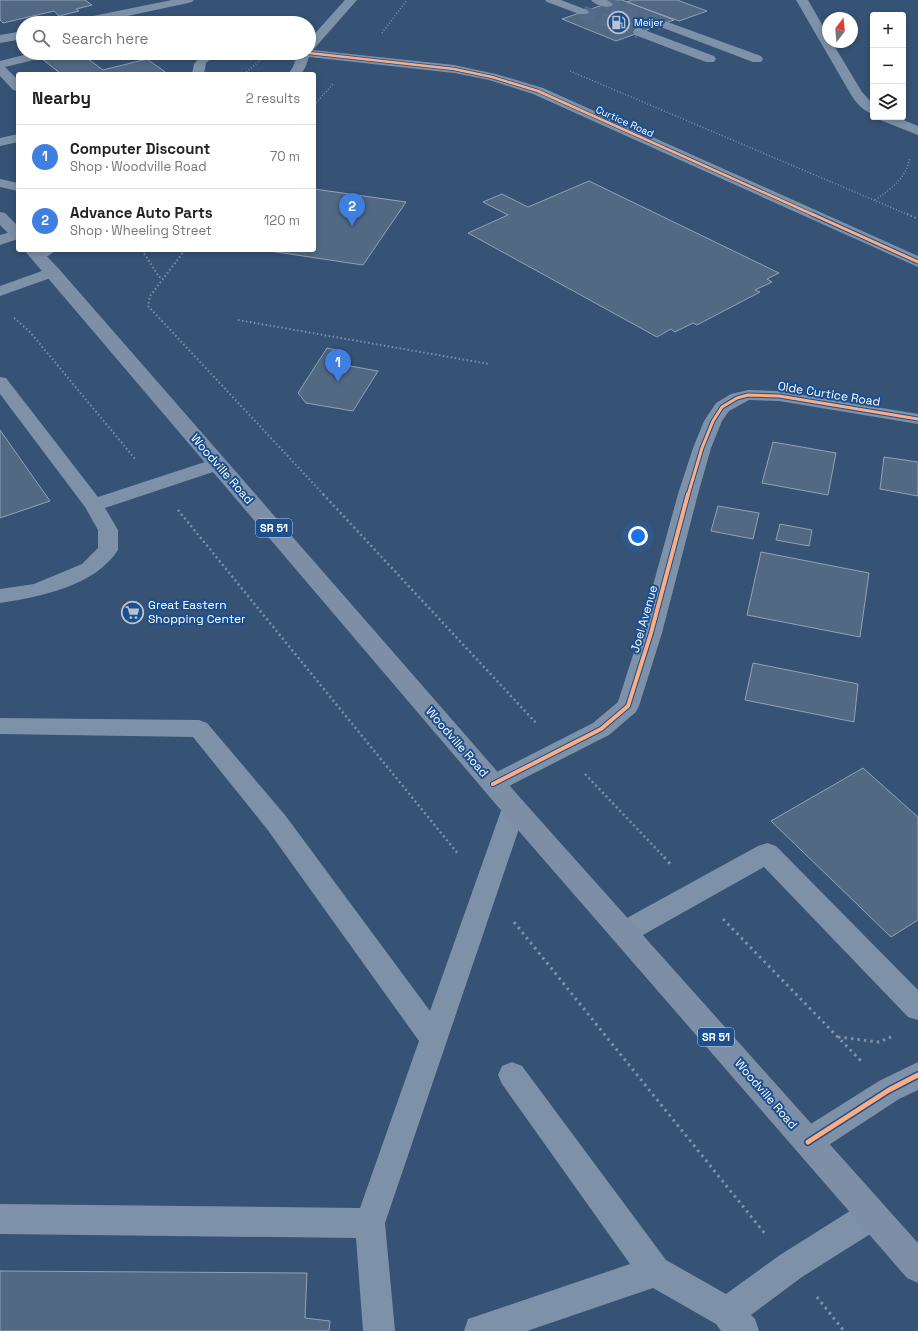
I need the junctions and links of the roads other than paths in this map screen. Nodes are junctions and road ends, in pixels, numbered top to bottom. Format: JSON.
{"nodes":[{"id":1,"x":137,"y":0,"type":"edge"},
{"id":2,"x":188,"y":0,"type":"edge"},
{"id":3,"x":351,"y":0,"type":"edge"},
{"id":4,"x":551,"y":0,"type":"edge"},
{"id":5,"x":802,"y":0,"type":"edge"},
{"id":6,"x":149,"y":8,"type":"junction"},
{"id":7,"x":583,"y":12,"type":"tunnel mouth"},
{"id":8,"x":111,"y":16,"type":"edge"},
{"id":9,"x":662,"y":24,"type":"tunnel mouth"},
{"id":10,"x":639,"y":32,"type":"tunnel mouth"},
{"id":11,"x":16,"y":36,"type":"edge"},
{"id":12,"x":0,"y":39,"type":"edge"},
{"id":13,"x":316,"y":39,"type":"edge"},
{"id":14,"x":316,"y":54,"type":"edge"},
{"id":15,"x":710,"y":59,"type":"dead end"},
{"id":16,"x":757,"y":59,"type":"dead end"},
{"id":17,"x":19,"y":60,"type":"edge"},
{"id":18,"x":204,"y":60,"type":"edge"},
{"id":19,"x":302,"y":60,"type":"edge"},
{"id":20,"x":0,"y":65,"type":"edge"},
{"id":21,"x":0,"y":69,"type":"edge"},
{"id":22,"x":198,"y":72,"type":"edge"},
{"id":23,"x":296,"y":72,"type":"edge"},
{"id":24,"x":16,"y":85,"type":"edge"},
{"id":25,"x":870,"y":108,"type":"edge"},
{"id":26,"x":892,"y":120,"type":"edge"},
{"id":27,"x":918,"y":131,"type":"edge"},
{"id":28,"x":16,"y":138,"type":"edge"},
{"id":29,"x":0,"y":142,"type":"edge"},
{"id":30,"x":0,"y":183,"type":"edge"},
{"id":31,"x":16,"y":187,"type":"edge"},
{"id":32,"x":0,"y":216,"type":"edge"},
{"id":33,"x":16,"y":232,"type":"edge"},
{"id":34,"x":16,"y":235,"type":"edge"},
{"id":35,"x":0,"y":240,"type":"edge"},
{"id":36,"x":38,"y":252,"type":"edge"},
{"id":37,"x":918,"y":262,"type":"edge"},
{"id":38,"x":53,"y":272,"type":"junction"},
{"id":39,"x":0,"y":291,"type":"edge"},
{"id":40,"x":0,"y":382,"type":"edge"},
{"id":41,"x":738,"y":398,"type":"joint"},
{"id":42,"x":918,"y":419,"type":"edge"},
{"id":43,"x":218,"y":464,"type":"junction"},
{"id":44,"x":94,"y":505,"type":"junction"},
{"id":45,"x":0,"y":596,"type":"edge"},
{"id":46,"x":0,"y":726,"type":"edge"},
{"id":47,"x":494,"y":784,"type":"junction"},
{"id":48,"x":514,"y":808,"type":"junction"},
{"id":49,"x":624,"y":932,"type":"junction"},
{"id":50,"x":914,"y":997,"type":"edge"},
{"id":51,"x":434,"y":1039,"type":"junction"},
{"id":52,"x":512,"y":1075,"type":"dead end"},
{"id":53,"x":918,"y":1075,"type":"edge"},
{"id":54,"x":808,"y":1142,"type":"junction"},
{"id":55,"x":872,"y":1215,"type":"junction"},
{"id":56,"x":0,"y":1218,"type":"edge"},
{"id":57,"x":370,"y":1223,"type":"junction"},
{"id":58,"x":918,"y":1267,"type":"edge"},
{"id":59,"x":655,"y":1271,"type":"junction"},
{"id":60,"x":735,"y":1322,"type":"edge"},
{"id":61,"x":379,"y":1331,"type":"edge"},
{"id":62,"x":480,"y":1331,"type":"edge"}],
"edges":[{"from":1,"to":6,"type":"street"},
{"from":2,"to":6,"type":"street"},
{"from":3,"to":13,"type":"street"},
{"from":4,"to":7,"type":"street"},
{"from":5,"to":25,"type":"street"},
{"from":6,"to":8,"type":"street"},
{"from":9,"to":16,"type":"street"},
{"from":10,"to":15,"type":"street"},
{"from":11,"to":12,"type":"street"},
{"from":14,"to":37,"type":"street","name":"Curtice Road"},
{"from":17,"to":20,"type":"street"},
{"from":18,"to":22,"type":"street"},
{"from":19,"to":23,"type":"street"},
{"from":21,"to":24,"type":"street"},
{"from":26,"to":27,"type":"street"},
{"from":28,"to":29,"type":"street"},
{"from":30,"to":31,"type":"street"},
{"from":32,"to":33,"type":"main road"},
{"from":34,"to":35,"type":"street"},
{"from":36,"to":38,"type":"main road","name":"Woodville Road","number":"SR 51"},
{"from":38,"to":39,"type":"street"},
{"from":38,"to":43,"type":"main road","name":"Woodville Road","number":"SR 51"},
{"from":40,"to":44,"type":"street"},
{"from":41,"to":42,"type":"street","name":"Olde Curtice Road"},
{"from":41,"to":47,"type":"street","name":"Joel Avenue"},
{"from":43,"to":44,"type":"street"},
{"from":43,"to":47,"type":"main road","name":"Woodville Road","number":"SR 51"},
{"from":44,"to":45,"type":"street"},
{"from":46,"to":51,"type":"street"},
{"from":47,"to":48,"type":"main road","name":"Woodville Road","number":"SR 51"},
{"from":48,"to":49,"type":"main road","name":"Woodville Road","number":"SR 51"},
{"from":48,"to":51,"type":"street"},
{"from":49,"to":50,"type":"street"},
{"from":49,"to":54,"type":"main road","name":"Woodville Road","number":"SR 51"},
{"from":51,"to":57,"type":"street"},
{"from":52,"to":59,"type":"street"},
{"from":53,"to":54,"type":"street"},
{"from":54,"to":55,"type":"main road","name":"Woodville Road","number":"SR 51"},
{"from":55,"to":58,"type":"main road","name":"Woodville Road","number":"SR 51"},
{"from":55,"to":60,"type":"street"},
{"from":56,"to":57,"type":"street"},
{"from":57,"to":61,"type":"street"},
{"from":59,"to":60,"type":"street"},
{"from":59,"to":62,"type":"street"}]}
